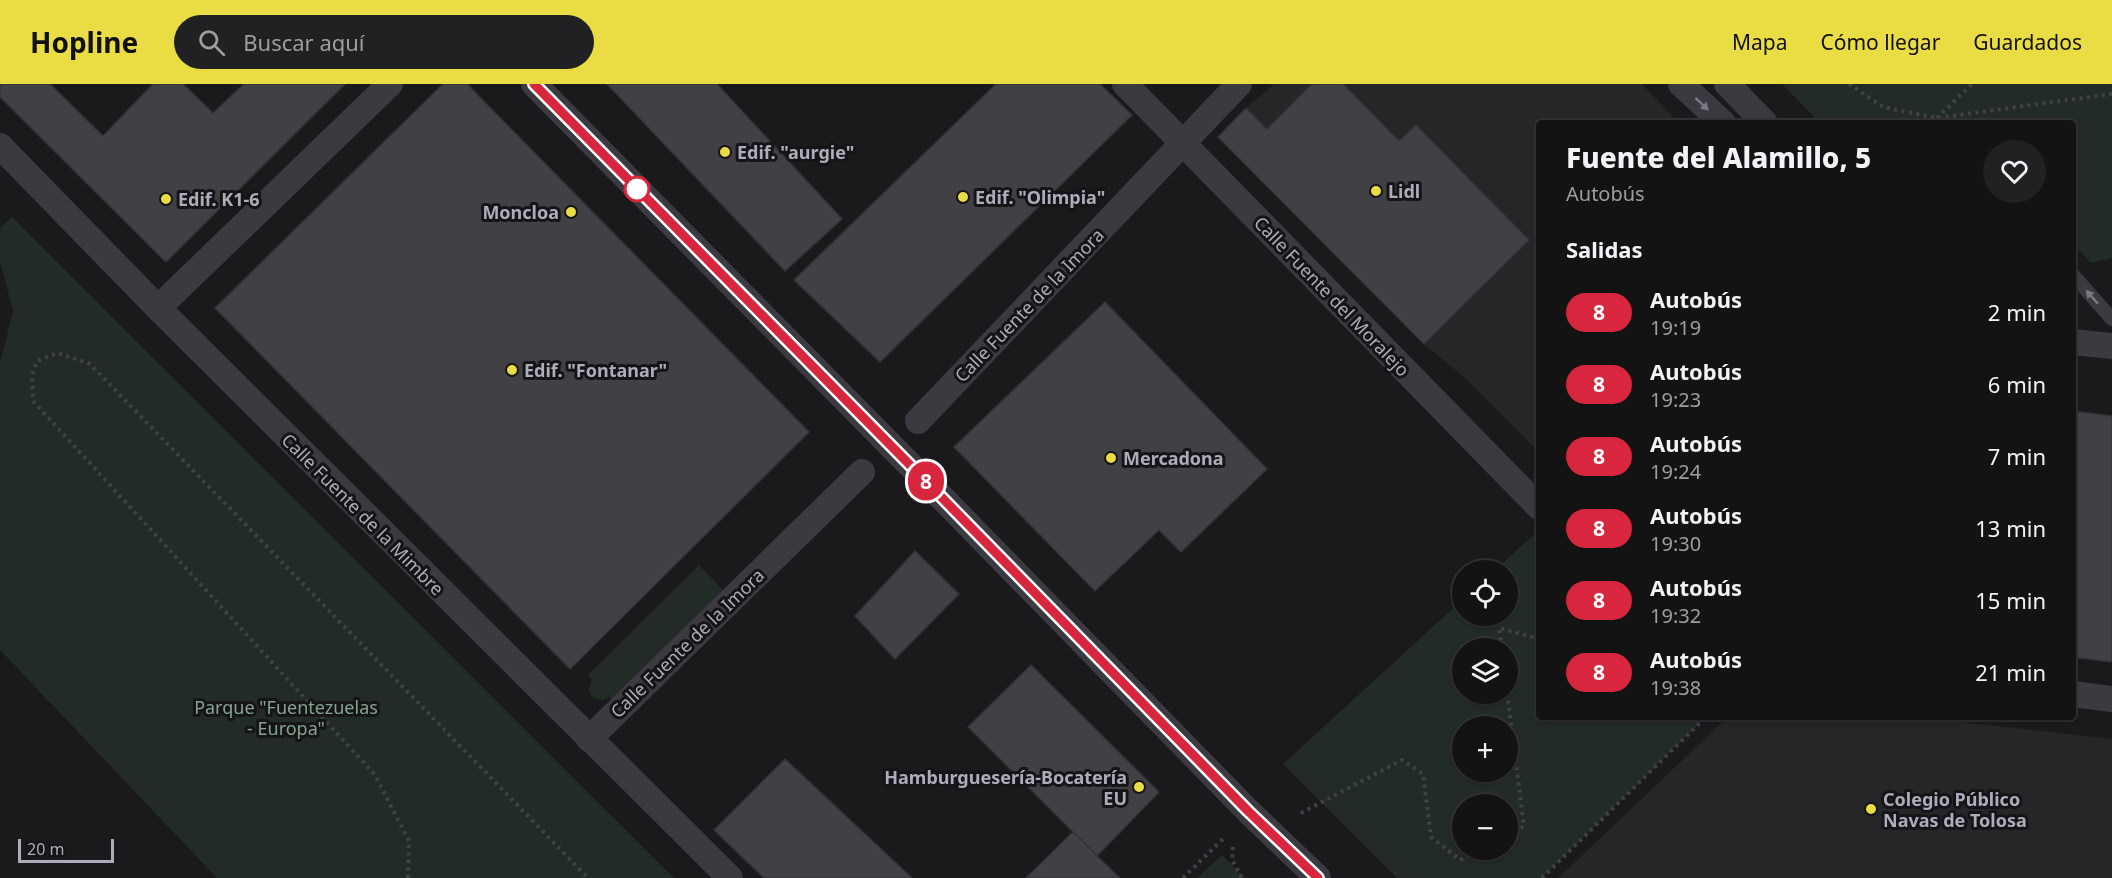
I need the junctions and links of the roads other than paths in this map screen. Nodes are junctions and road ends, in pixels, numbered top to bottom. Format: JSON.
{"nodes":[{"id":1,"x":390,"y":84,"type":"edge"},
{"id":2,"x":534,"y":84,"type":"edge"},
{"id":3,"x":1125,"y":84,"type":"edge"},
{"id":4,"x":1239,"y":84,"type":"edge"},
{"id":5,"x":1681,"y":84,"type":"edge"},
{"id":6,"x":1726,"y":84,"type":"edge"},
{"id":7,"x":1721,"y":120,"type":"edge"},
{"id":8,"x":1762,"y":120,"type":"edge"},
{"id":9,"x":1183,"y":144,"type":"junction"},
{"id":10,"x":0,"y":146,"type":"edge"},
{"id":11,"x":2076,"y":278,"type":"edge"},
{"id":12,"x":158,"y":308,"type":"junction"},
{"id":13,"x":2112,"y":319,"type":"edge"},
{"id":14,"x":2076,"y":344,"type":"edge"},
{"id":15,"x":2112,"y":346,"type":"edge"},
{"id":16,"x":918,"y":421,"type":"dead end"},
{"id":17,"x":862,"y":472,"type":"dead end"},
{"id":18,"x":1536,"y":504,"type":"edge"},
{"id":19,"x":2076,"y":694,"type":"edge"},
{"id":20,"x":2112,"y":699,"type":"edge"},
{"id":21,"x":589,"y":739,"type":"junction"},
{"id":22,"x":730,"y":878,"type":"edge"},
{"id":23,"x":1318,"y":878,"type":"edge"}],
"edges":[{"from":1,"to":12,"type":"street"},
{"from":2,"to":23,"type":"street"},
{"from":3,"to":9,"type":"street","name":"Calle Fuente del Moralejo"},
{"from":4,"to":9,"type":"street","name":"Calle Fuente de la Imora"},
{"from":5,"to":7,"type":"street","one_way":true},
{"from":6,"to":8,"type":"street"},
{"from":9,"to":16,"type":"street","name":"Calle Fuente de la Imora"},
{"from":9,"to":18,"type":"street","name":"Calle Fuente del Moralejo"},
{"from":10,"to":12,"type":"street","name":"Calle Fuente de la Mimbre"},
{"from":13,"to":11,"type":"lane","one_way":true},
{"from":12,"to":21,"type":"street","name":"Calle Fuente de la Mimbre"},
{"from":14,"to":15,"type":"street"},
{"from":17,"to":21,"type":"street","name":"Calle Fuente de la Imora"},
{"from":19,"to":20,"type":"street"},
{"from":21,"to":22,"type":"street","name":"Calle Fuente de la Mimbre"}]}
